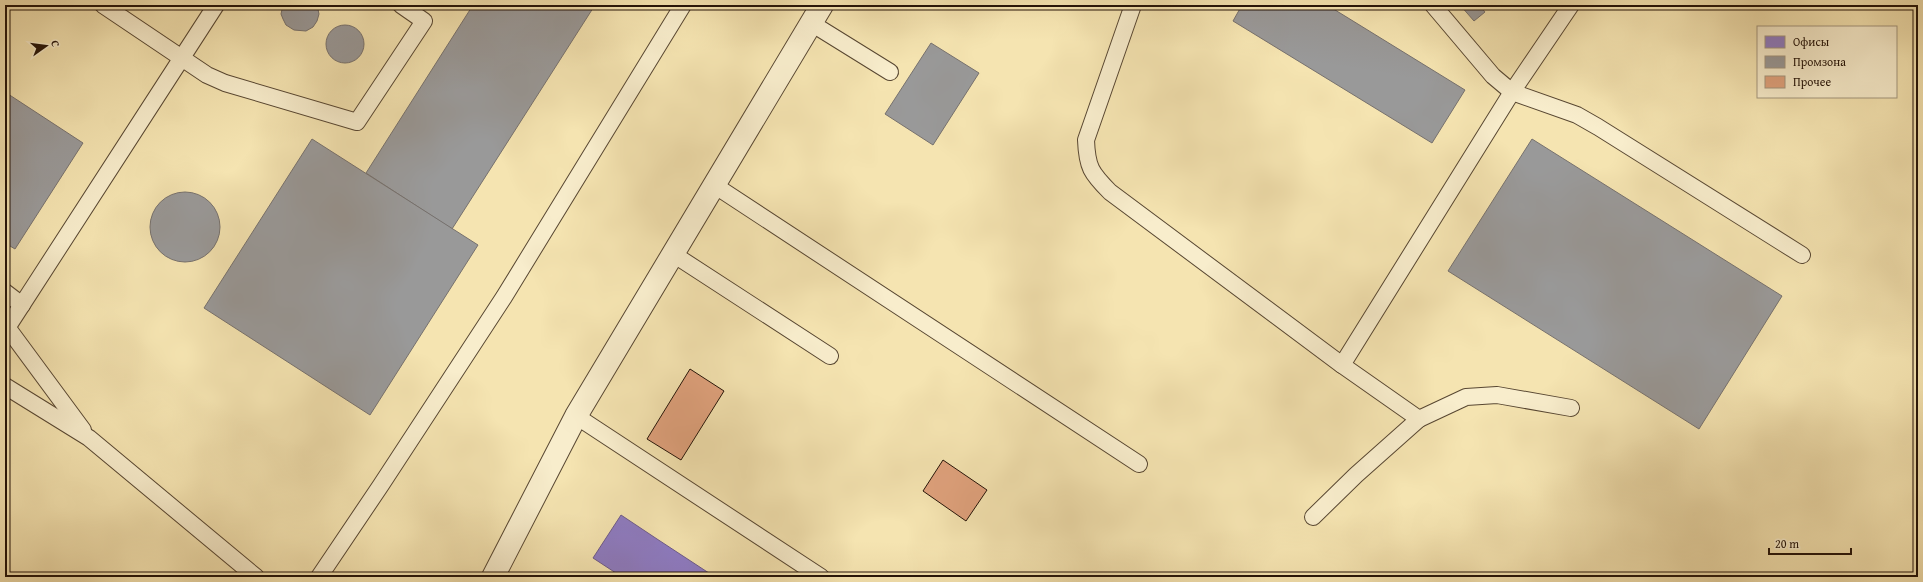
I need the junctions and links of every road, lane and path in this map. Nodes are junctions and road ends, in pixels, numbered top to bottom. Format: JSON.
{"nodes":[{"id":1,"x":103,"y":5,"type":"edge"},
{"id":2,"x":216,"y":5,"type":"edge"},
{"id":3,"x":401,"y":5,"type":"edge"},
{"id":4,"x":683,"y":5,"type":"edge"},
{"id":5,"x":1133,"y":5,"type":"edge"},
{"id":6,"x":1433,"y":5,"type":"edge"},
{"id":7,"x":1571,"y":5,"type":"edge"},
{"id":8,"x":816,"y":14,"type":"edge"},
{"id":9,"x":182,"y":58,"type":"junction"},
{"id":10,"x":890,"y":72,"type":"dead end"},
{"id":11,"x":1512,"y":92,"type":"junction"},
{"id":12,"x":714,"y":185,"type":"junction"},
{"id":13,"x":673,"y":254,"type":"junction"},
{"id":14,"x":1802,"y":255,"type":"dead end"},
{"id":15,"x":5,"y":292,"type":"edge"},
{"id":16,"x":22,"y":305,"type":"junction"},
{"id":17,"x":6,"y":329,"type":"edge"},
{"id":18,"x":830,"y":356,"type":"dead end"},
{"id":19,"x":1342,"y":365,"type":"junction"},
{"id":20,"x":5,"y":386,"type":"edge"},
{"id":21,"x":1571,"y":408,"type":"dead end"},
{"id":22,"x":576,"y":416,"type":"junction"},
{"id":23,"x":1419,"y":419,"type":"junction"},
{"id":24,"x":89,"y":438,"type":"junction"},
{"id":25,"x":1139,"y":464,"type":"dead end"},
{"id":26,"x":1313,"y":517,"type":"dead end"},
{"id":27,"x":256,"y":577,"type":"edge"},
{"id":28,"x":319,"y":577,"type":"edge"},
{"id":29,"x":492,"y":577,"type":"edge"},
{"id":30,"x":821,"y":577,"type":"edge"}],
"edges":[{"from":1,"to":9,"type":"lane"},
{"from":2,"to":9,"type":"lane"},
{"from":3,"to":9,"type":"lane"},
{"from":4,"to":28,"type":"lane"},
{"from":5,"to":19,"type":"lane"},
{"from":6,"to":11,"type":"lane"},
{"from":7,"to":11,"type":"lane"},
{"from":8,"to":10,"type":"lane"},
{"from":8,"to":12,"type":"street"},
{"from":9,"to":16,"type":"lane"},
{"from":11,"to":14,"type":"lane"},
{"from":11,"to":19,"type":"lane"},
{"from":12,"to":13,"type":"street"},
{"from":12,"to":25,"type":"lane"},
{"from":13,"to":18,"type":"lane"},
{"from":13,"to":22,"type":"street"},
{"from":15,"to":16,"type":"lane"},
{"from":16,"to":17,"type":"lane"},
{"from":17,"to":24,"type":"lane"},
{"from":19,"to":23,"type":"lane"},
{"from":20,"to":24,"type":"lane"},
{"from":21,"to":23,"type":"lane"},
{"from":22,"to":29,"type":"street"},
{"from":22,"to":30,"type":"lane"},
{"from":23,"to":26,"type":"lane"},
{"from":24,"to":27,"type":"lane"}]}
